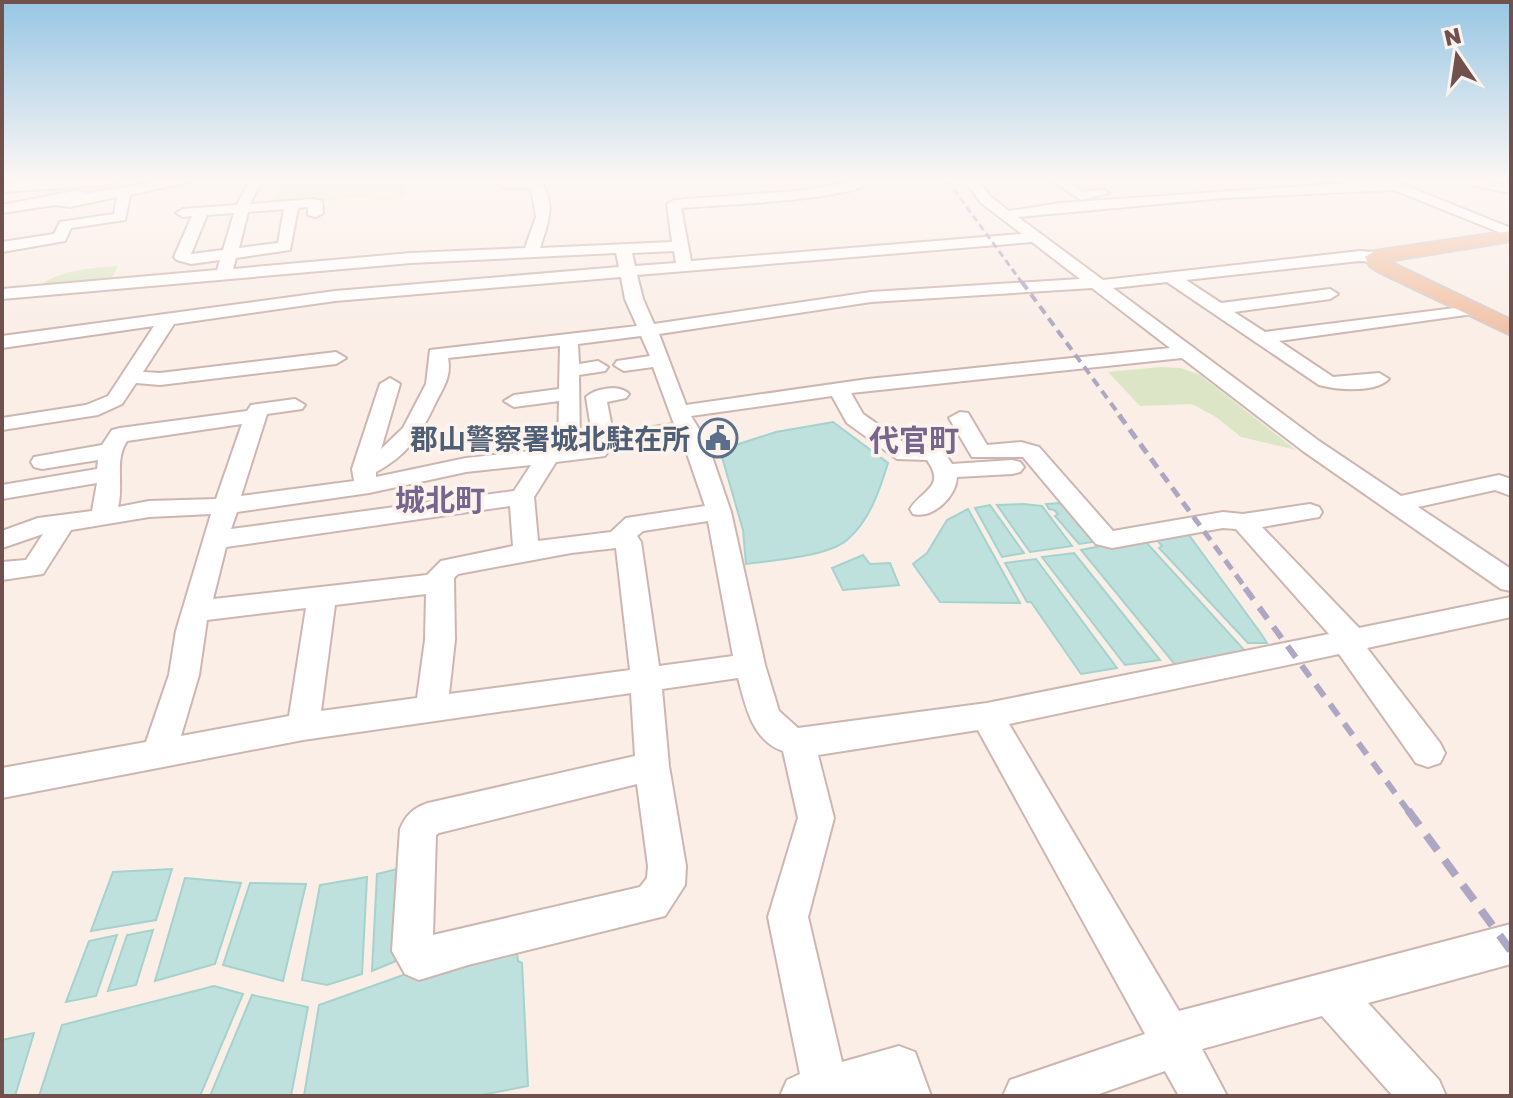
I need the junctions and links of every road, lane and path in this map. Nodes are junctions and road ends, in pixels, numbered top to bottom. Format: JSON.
{"nodes":[{"id":1,"x":63,"y":231,"type":"edge"},
{"id":2,"x":193,"y":231,"type":"edge"},
{"id":3,"x":236,"y":231,"type":"edge"},
{"id":4,"x":288,"y":231,"type":"edge"},
{"id":5,"x":538,"y":231,"type":"edge"},
{"id":6,"x":678,"y":231,"type":"edge"},
{"id":7,"x":1028,"y":231,"type":"edge"},
{"id":8,"x":1511,"y":234,"type":"edge"},
{"id":9,"x":867,"y":235,"type":"dead end"},
{"id":10,"x":1036,"y":237,"type":"junction"},
{"id":11,"x":680,"y":246,"type":"junction"},
{"id":12,"x":2,"y":247,"type":"edge"},
{"id":13,"x":882,"y":250,"type":"junction"},
{"id":14,"x":532,"y":252,"type":"junction"},
{"id":15,"x":230,"y":254,"type":"junction"},
{"id":16,"x":1375,"y":257,"type":"junction"},
{"id":17,"x":411,"y":258,"type":"junction"},
{"id":18,"x":626,"y":259,"type":"junction"},
{"id":19,"x":683,"y":265,"type":"junction"},
{"id":20,"x":224,"y":273,"type":"junction"},
{"id":21,"x":1173,"y":279,"type":"junction"},
{"id":22,"x":158,"y":280,"type":"junction"},
{"id":23,"x":1098,"y":284,"type":"junction"},
{"id":24,"x":400,"y":292,"type":"junction"},
{"id":25,"x":2,"y":294,"type":"edge"},
{"id":26,"x":1330,"y":294,"type":"dead end"},
{"id":27,"x":1217,"y":309,"type":"junction"},
{"id":28,"x":1473,"y":309,"type":"junction"},
{"id":29,"x":168,"y":319,"type":"junction"},
{"id":30,"x":137,"y":323,"type":"junction"},
{"id":31,"x":1511,"y":328,"type":"edge"},
{"id":32,"x":649,"y":330,"type":"junction"},
{"id":33,"x":569,"y":338,"type":"junction"},
{"id":34,"x":1262,"y":338,"type":"junction"},
{"id":35,"x":2,"y":342,"type":"edge"},
{"id":36,"x":1183,"y":352,"type":"junction"},
{"id":37,"x":336,"y":358,"type":"dead end"},
{"id":38,"x":661,"y":360,"type":"junction"},
{"id":39,"x":624,"y":365,"type":"dead end"},
{"id":40,"x":598,"y":367,"type":"dead end"},
{"id":41,"x":130,"y":377,"type":"junction"},
{"id":42,"x":1379,"y":379,"type":"dead end"},
{"id":43,"x":568,"y":382,"type":"junction"},
{"id":44,"x":390,"y":384,"type":"dead end"},
{"id":45,"x":529,"y":384,"type":"dead end"},
{"id":46,"x":838,"y":389,"type":"junction"},
{"id":47,"x":619,"y":394,"type":"dead end"},
{"id":48,"x":514,"y":401,"type":"dead end"},
{"id":49,"x":295,"y":405,"type":"dead end"},
{"id":50,"x":255,"y":416,"type":"junction"},
{"id":51,"x":960,"y":418,"type":"dead end"},
{"id":52,"x":684,"y":420,"type":"junction"},
{"id":53,"x":10,"y":422,"type":"edge"},
{"id":54,"x":604,"y":441,"type":"junction"},
{"id":55,"x":2,"y":443,"type":"edge"},
{"id":56,"x":559,"y":454,"type":"junction"},
{"id":57,"x":42,"y":462,"type":"dead end"},
{"id":58,"x":109,"y":462,"type":"junction"},
{"id":59,"x":1041,"y":465,"type":"junction"},
{"id":60,"x":946,"y":471,"type":"junction"},
{"id":61,"x":366,"y":477,"type":"junction"},
{"id":62,"x":1511,"y":489,"type":"edge"},
{"id":63,"x":2,"y":492,"type":"edge"},
{"id":64,"x":522,"y":497,"type":"junction"},
{"id":65,"x":1397,"y":504,"type":"junction"},
{"id":66,"x":226,"y":506,"type":"junction"},
{"id":67,"x":922,"y":509,"type":"dead end"},
{"id":68,"x":719,"y":512,"type":"junction"},
{"id":69,"x":1310,"y":512,"type":"dead end"},
{"id":70,"x":102,"y":517,"type":"junction"},
{"id":71,"x":360,"y":518,"type":"junction"},
{"id":72,"x":1243,"y":522,"type":"junction"},
{"id":73,"x":50,"y":525,"type":"junction"},
{"id":74,"x":2,"y":531,"type":"edge"},
{"id":75,"x":620,"y":538,"type":"junction"},
{"id":76,"x":2,"y":540,"type":"edge"},
{"id":77,"x":215,"y":540,"type":"junction"},
{"id":78,"x":526,"y":553,"type":"junction"},
{"id":79,"x":3,"y":571,"type":"edge"},
{"id":80,"x":1511,"y":582,"type":"edge"},
{"id":81,"x":439,"y":583,"type":"junction"},
{"id":82,"x":322,"y":597,"type":"junction"},
{"id":83,"x":1511,"y":607,"type":"edge"},
{"id":84,"x":196,"y":611,"type":"junction"},
{"id":85,"x":1350,"y":641,"type":"junction"},
{"id":86,"x":750,"y":665,"type":"junction"},
{"id":87,"x":646,"y":678,"type":"junction"},
{"id":88,"x":432,"y":707,"type":"junction"},
{"id":89,"x":987,"y":716,"type":"junction"},
{"id":90,"x":303,"y":727,"type":"junction"},
{"id":91,"x":798,"y":742,"type":"junction"},
{"id":92,"x":159,"y":752,"type":"junction"},
{"id":93,"x":1428,"y":753,"type":"dead end"},
{"id":94,"x":652,"y":766,"type":"junction"},
{"id":95,"x":2,"y":783,"type":"edge"},
{"id":96,"x":1511,"y":944,"type":"edge"},
{"id":97,"x":1330,"y":993,"type":"junction"},
{"id":98,"x":1172,"y":1041,"type":"junction"},
{"id":99,"x":814,"y":1092,"type":"edge"},
{"id":100,"x":908,"y":1096,"type":"edge"},
{"id":101,"x":1026,"y":1096,"type":"edge"},
{"id":102,"x":1204,"y":1096,"type":"edge"},
{"id":103,"x":1423,"y":1096,"type":"edge"}],
"edges":[{"from":1,"to":12,"type":"street"},
{"from":2,"to":15,"type":"street"},
{"from":3,"to":15,"type":"street"},
{"from":4,"to":15,"type":"street"},
{"from":5,"to":14,"type":"street"},
{"from":6,"to":11,"type":"street"},
{"from":7,"to":10,"type":"street"},
{"from":8,"to":16,"type":"main road"},
{"from":9,"to":13,"type":"street"},
{"from":10,"to":13,"type":"street"},
{"from":10,"to":23,"type":"street"},
{"from":11,"to":18,"type":"street"},
{"from":11,"to":19,"type":"street"},
{"from":13,"to":19,"type":"street"},
{"from":14,"to":17,"type":"street"},
{"from":14,"to":18,"type":"street"},
{"from":15,"to":20,"type":"street"},
{"from":16,"to":21,"type":"street"},
{"from":16,"to":28,"type":"main road"},
{"from":17,"to":20,"type":"street"},
{"from":17,"to":24,"type":"street"},
{"from":18,"to":19,"type":"street"},
{"from":18,"to":24,"type":"street"},
{"from":18,"to":32,"type":"street"},
{"from":20,"to":22,"type":"street"},
{"from":21,"to":23,"type":"street"},
{"from":21,"to":27,"type":"street"},
{"from":22,"to":25,"type":"street"},
{"from":22,"to":30,"type":"street"},
{"from":23,"to":32,"type":"street"},
{"from":23,"to":36,"type":"street"},
{"from":24,"to":29,"type":"street"},
{"from":26,"to":27,"type":"street"},
{"from":27,"to":34,"type":"street"},
{"from":28,"to":31,"type":"main road"},
{"from":28,"to":34,"type":"street"},
{"from":29,"to":30,"type":"street"},
{"from":29,"to":41,"type":"street"},
{"from":30,"to":35,"type":"street"},
{"from":32,"to":33,"type":"street"},
{"from":32,"to":38,"type":"street"},
{"from":33,"to":43,"type":"street"},
{"from":33,"to":61,"type":"street"},
{"from":34,"to":42,"type":"street"},
{"from":36,"to":46,"type":"street"},
{"from":36,"to":65,"type":"street"},
{"from":37,"to":41,"type":"street"},
{"from":38,"to":39,"type":"street"},
{"from":38,"to":52,"type":"street"},
{"from":40,"to":43,"type":"street"},
{"from":41,"to":53,"type":"street"},
{"from":43,"to":45,"type":"street"},
{"from":43,"to":48,"type":"street"},
{"from":43,"to":56,"type":"street"},
{"from":44,"to":61,"type":"street"},
{"from":46,"to":52,"type":"street"},
{"from":46,"to":60,"type":"street"},
{"from":47,"to":54,"type":"street"},
{"from":49,"to":50,"type":"street"},
{"from":50,"to":58,"type":"street"},
{"from":50,"to":66,"type":"street"},
{"from":51,"to":59,"type":"street"},
{"from":52,"to":54,"type":"street"},
{"from":52,"to":68,"type":"street"},
{"from":53,"to":55,"type":"street"},
{"from":54,"to":56,"type":"street"},
{"from":56,"to":61,"type":"street"},
{"from":56,"to":64,"type":"street"},
{"from":57,"to":58,"type":"street"},
{"from":58,"to":63,"type":"street"},
{"from":58,"to":70,"type":"street"},
{"from":59,"to":60,"type":"street"},
{"from":59,"to":72,"type":"street"},
{"from":60,"to":67,"type":"street"},
{"from":61,"to":66,"type":"street"},
{"from":61,"to":71,"type":"street"},
{"from":62,"to":65,"type":"street"},
{"from":64,"to":71,"type":"street"},
{"from":64,"to":78,"type":"street"},
{"from":65,"to":80,"type":"street"},
{"from":66,"to":70,"type":"street"},
{"from":66,"to":77,"type":"street"},
{"from":68,"to":75,"type":"street"},
{"from":68,"to":86,"type":"street"},
{"from":69,"to":72,"type":"street"},
{"from":70,"to":73,"type":"street"},
{"from":71,"to":77,"type":"street"},
{"from":72,"to":85,"type":"street"},
{"from":73,"to":74,"type":"street"},
{"from":73,"to":76,"type":"street"},
{"from":73,"to":79,"type":"street"},
{"from":75,"to":78,"type":"street"},
{"from":75,"to":87,"type":"street"},
{"from":77,"to":84,"type":"street"},
{"from":78,"to":81,"type":"street"},
{"from":81,"to":82,"type":"street"},
{"from":81,"to":88,"type":"street"},
{"from":82,"to":84,"type":"street"},
{"from":82,"to":90,"type":"street"},
{"from":83,"to":85,"type":"street"},
{"from":84,"to":92,"type":"street"},
{"from":85,"to":89,"type":"street"},
{"from":85,"to":93,"type":"street"},
{"from":86,"to":87,"type":"street"},
{"from":86,"to":91,"type":"street"},
{"from":87,"to":88,"type":"street"},
{"from":87,"to":94,"type":"street"},
{"from":88,"to":90,"type":"street"},
{"from":89,"to":91,"type":"street"},
{"from":89,"to":98,"type":"street"},
{"from":90,"to":92,"type":"street"},
{"from":91,"to":99,"type":"street"},
{"from":92,"to":95,"type":"street"},
{"from":94,"to":94,"type":"street"},
{"from":96,"to":97,"type":"street"},
{"from":97,"to":98,"type":"street"},
{"from":97,"to":103,"type":"street"},
{"from":98,"to":101,"type":"street"},
{"from":98,"to":102,"type":"street"},
{"from":99,"to":100,"type":"street"}]}
